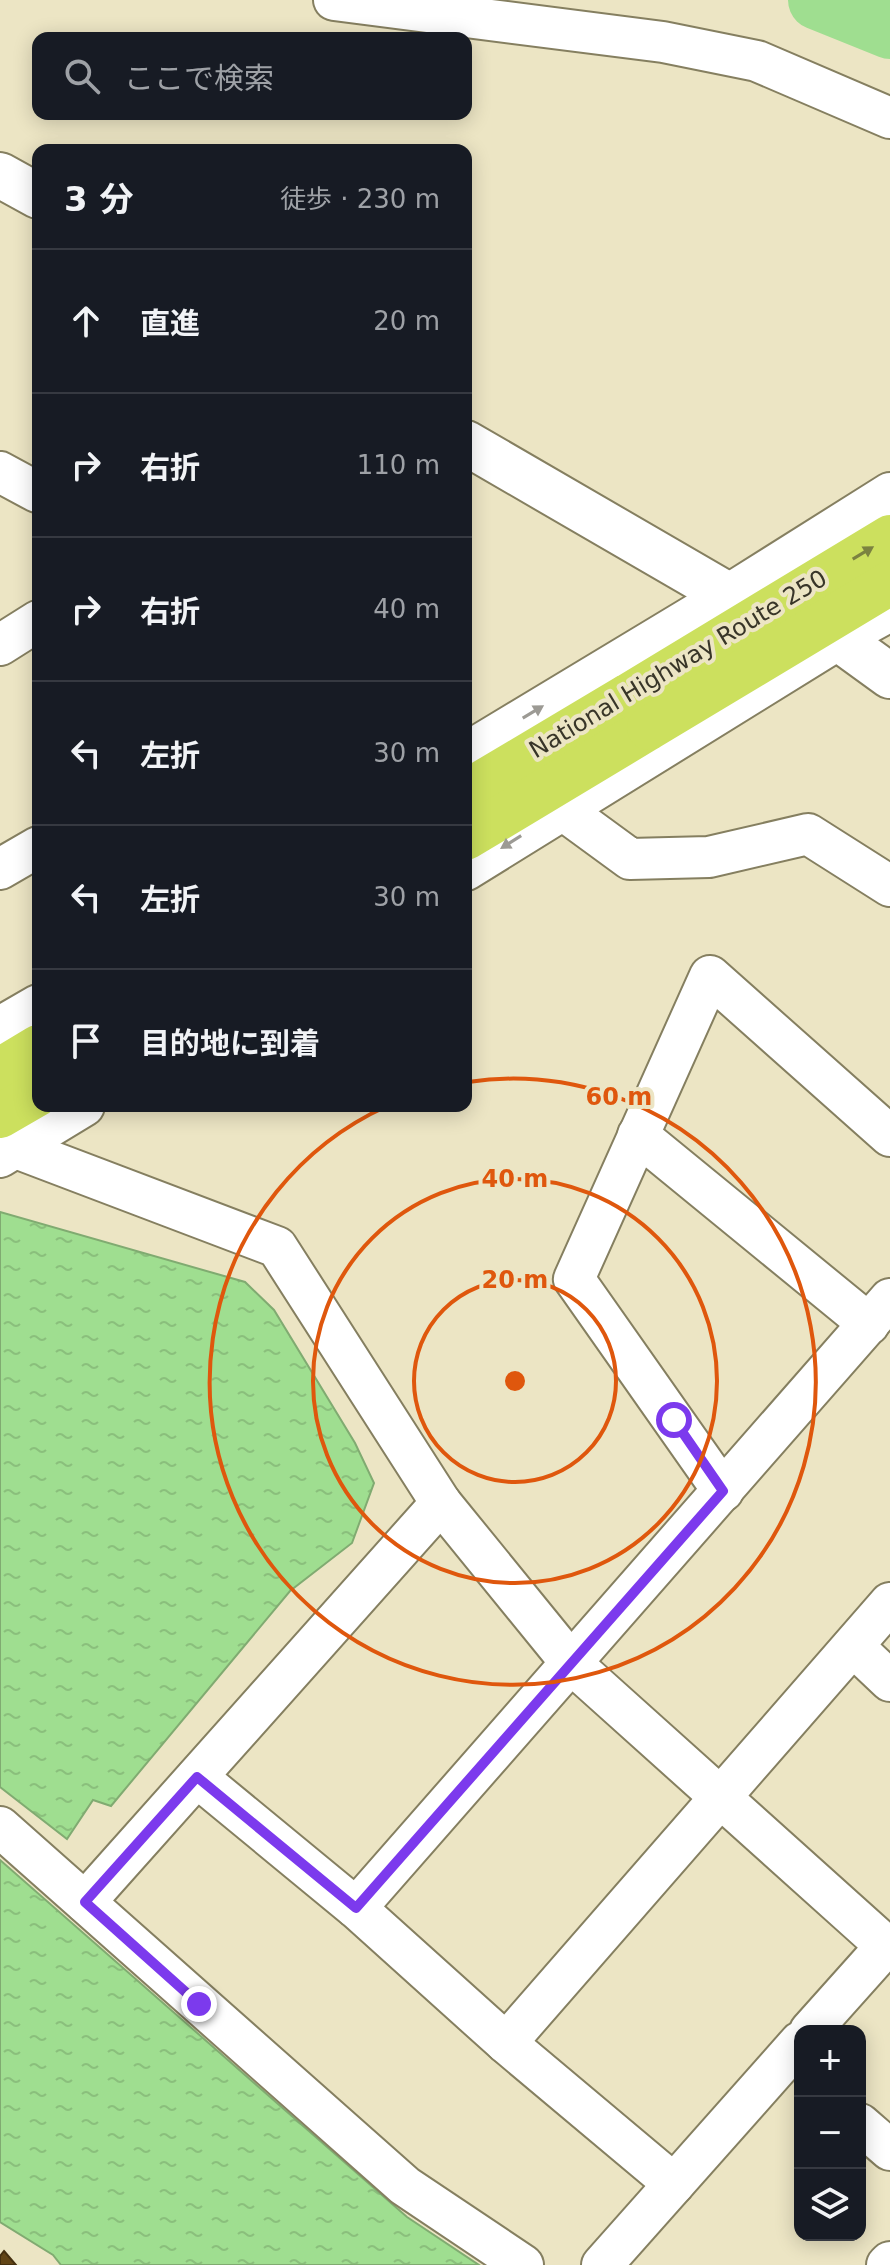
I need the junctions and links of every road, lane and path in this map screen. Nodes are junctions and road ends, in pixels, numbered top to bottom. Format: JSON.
{"nodes":[{"id":1,"x":334,"y":0,"type":"edge"},
{"id":2,"x":890,"y":118,"type":"edge"},
{"id":3,"x":0,"y":175,"type":"edge"},
{"id":4,"x":32,"y":193,"type":"edge"},
{"id":5,"x":472,"y":446,"type":"edge"},
{"id":6,"x":0,"y":472,"type":"edge"},
{"id":7,"x":32,"y":489,"type":"edge"},
{"id":8,"x":890,"y":493,"type":"edge"},
{"id":9,"x":890,"y":537,"type":"edge"},
{"id":10,"x":890,"y":583,"type":"edge"},
{"id":11,"x":728,"y":595,"type":"junction"},
{"id":12,"x":890,"y":611,"type":"edge"},
{"id":13,"x":32,"y":625,"type":"edge"},
{"id":14,"x":839,"y":639,"type":"junction"},
{"id":15,"x":0,"y":645,"type":"edge"},
{"id":16,"x":890,"y":676,"type":"edge"},
{"id":17,"x":639,"y":712,"type":"junction"},
{"id":18,"x":472,"y":749,"type":"edge"},
{"id":19,"x":472,"y":789,"type":"edge"},
{"id":20,"x":563,"y":810,"type":"junction"},
{"id":21,"x":472,"y":834,"type":"edge"},
{"id":22,"x":32,"y":850,"type":"edge"},
{"id":23,"x":472,"y":866,"type":"edge"},
{"id":24,"x":0,"y":869,"type":"edge"},
{"id":25,"x":890,"y":886,"type":"edge"},
{"id":26,"x":32,"y":1008,"type":"edge"},
{"id":27,"x":0,"y":1027,"type":"edge"},
{"id":28,"x":32,"y":1051,"type":"edge"},
{"id":29,"x":0,"y":1070,"type":"edge"},
{"id":30,"x":32,"y":1103,"type":"edge"},
{"id":31,"x":70,"y":1112,"type":"edge"},
{"id":32,"x":638,"y":1135,"type":"junction"},
{"id":33,"x":890,"y":1136,"type":"edge"},
{"id":34,"x":5,"y":1141,"type":"edge"},
{"id":35,"x":879,"y":1311,"type":"edge"},
{"id":36,"x":723,"y":1491,"type":"junction"},
{"id":37,"x":441,"y":1503,"type":"junction"},
{"id":38,"x":890,"y":1603,"type":"edge"},
{"id":39,"x":853,"y":1646,"type":"junction"},
{"id":40,"x":572,"y":1664,"type":"junction"},
{"id":41,"x":890,"y":1681,"type":"edge"},
{"id":42,"x":197,"y":1777,"type":"junction"},
{"id":43,"x":720,"y":1797,"type":"junction"},
{"id":44,"x":0,"y":1827,"type":"edge"},
{"id":45,"x":85,"y":1902,"type":"junction"},
{"id":46,"x":356,"y":1908,"type":"junction"},
{"id":47,"x":821,"y":2025,"type":"edge"},
{"id":48,"x":506,"y":2043,"type":"junction"},
{"id":49,"x":794,"y":2056,"type":"edge"},
{"id":50,"x":866,"y":2129,"type":"edge"},
{"id":51,"x":890,"y":2150,"type":"edge"},
{"id":52,"x":674,"y":2184,"type":"junction"},
{"id":53,"x":523,"y":2265,"type":"edge"},
{"id":54,"x":602,"y":2265,"type":"edge"}],
"edges":[{"from":1,"to":2,"type":"street"},
{"from":3,"to":4,"type":"street"},
{"from":5,"to":11,"type":"street"},
{"from":6,"to":7,"type":"street"},
{"from":8,"to":11,"type":"street"},
{"from":17,"to":9,"type":"highway","name":"National Highway Route 250","one_way":true,"bridge":true},
{"from":10,"to":17,"type":"highway","name":"National Highway Route 250","bridge":true},
{"from":11,"to":14,"type":"street"},
{"from":18,"to":11,"type":"street","one_way":true},
{"from":12,"to":14,"type":"street"},
{"from":13,"to":15,"type":"street"},
{"from":14,"to":16,"type":"street"},
{"from":14,"to":20,"type":"street"},
{"from":17,"to":19,"type":"highway","name":"National Highway Route 250"},
{"from":17,"to":21,"type":"highway","name":"National Highway Route 250"},
{"from":20,"to":23,"type":"street","one_way":true},
{"from":20,"to":25,"type":"street"},
{"from":22,"to":24,"type":"street"},
{"from":26,"to":27,"type":"street"},
{"from":28,"to":29,"type":"highway"},
{"from":30,"to":34,"type":"highway"},
{"from":31,"to":34,"type":"street"},
{"from":32,"to":33,"type":"street"},
{"from":32,"to":35,"type":"street"},
{"from":32,"to":36,"type":"street"},
{"from":34,"to":37,"type":"street"},
{"from":35,"to":36,"type":"street"},
{"from":36,"to":40,"type":"street"},
{"from":37,"to":40,"type":"street"},
{"from":37,"to":42,"type":"street"},
{"from":38,"to":39,"type":"street"},
{"from":39,"to":41,"type":"street"},
{"from":39,"to":43,"type":"street"},
{"from":40,"to":43,"type":"street"},
{"from":40,"to":46,"type":"street"},
{"from":42,"to":45,"type":"street"},
{"from":42,"to":46,"type":"street"},
{"from":43,"to":47,"type":"street"},
{"from":43,"to":48,"type":"street"},
{"from":44,"to":45,"type":"street"},
{"from":45,"to":53,"type":"street"},
{"from":46,"to":48,"type":"street"},
{"from":48,"to":52,"type":"street"},
{"from":49,"to":52,"type":"street"},
{"from":50,"to":51,"type":"street"},
{"from":52,"to":54,"type":"street"}]}
